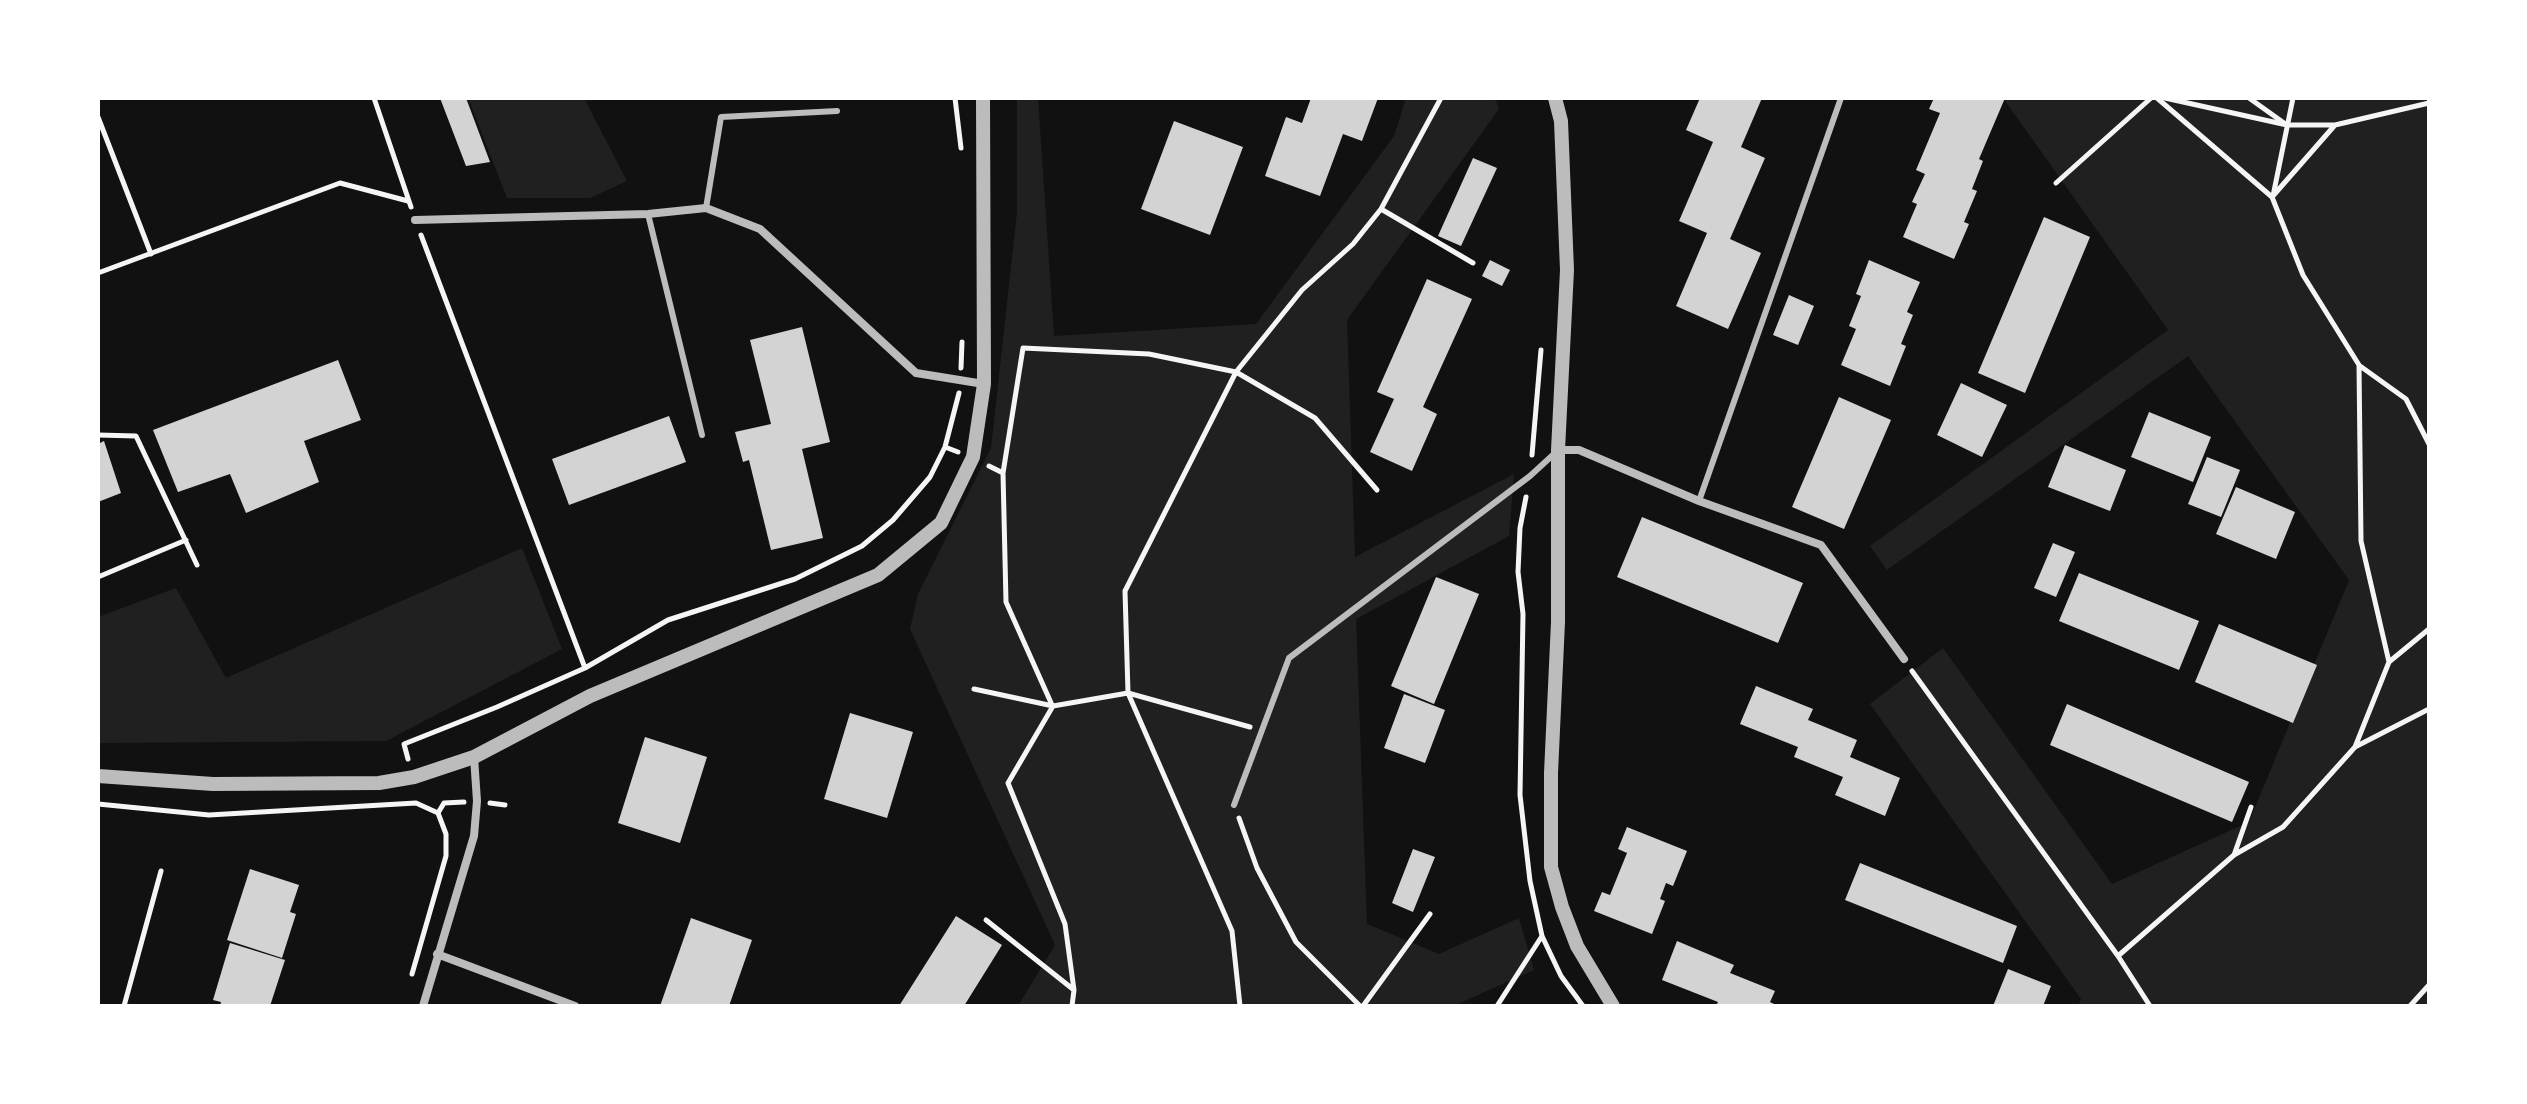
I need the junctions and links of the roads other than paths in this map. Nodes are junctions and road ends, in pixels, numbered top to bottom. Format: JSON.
{"nodes":[{"id":1,"x":983,"y":98,"type":"edge"},
{"id":2,"x":1555,"y":98,"type":"edge"},
{"id":3,"x":1841,"y":98,"type":"edge"},
{"id":4,"x":837,"y":111,"type":"dead end"},
{"id":5,"x":706,"y":208,"type":"junction"},
{"id":6,"x":648,"y":214,"type":"junction"},
{"id":7,"x":415,"y":220,"type":"road end"},
{"id":8,"x":984,"y":384,"type":"junction"},
{"id":9,"x":702,"y":435,"type":"dead end"},
{"id":10,"x":1558,"y":450,"type":"junction"},
{"id":11,"x":1699,"y":501,"type":"junction"},
{"id":12,"x":1904,"y":659,"type":"road end"},
{"id":13,"x":474,"y":757,"type":"junction"},
{"id":14,"x":98,"y":776,"type":"edge"},
{"id":15,"x":1234,"y":805,"type":"road end"},
{"id":16,"x":437,"y":954,"type":"junction"},
{"id":17,"x":423,"y":1006,"type":"edge"},
{"id":18,"x":575,"y":1006,"type":"edge"},
{"id":19,"x":1613,"y":1006,"type":"edge"}],
"edges":[{"from":1,"to":8,"type":"street"},
{"from":2,"to":10,"type":"street"},
{"from":3,"to":11,"type":"lane"},
{"from":4,"to":5,"type":"lane"},
{"from":5,"to":6,"type":"street"},
{"from":5,"to":8,"type":"street"},
{"from":6,"to":7,"type":"street"},
{"from":6,"to":9,"type":"lane"},
{"from":8,"to":13,"type":"street"},
{"from":10,"to":11,"type":"street"},
{"from":10,"to":15,"type":"lane"},
{"from":10,"to":19,"type":"street"},
{"from":11,"to":12,"type":"street"},
{"from":13,"to":14,"type":"street"},
{"from":13,"to":16,"type":"street"},
{"from":16,"to":17,"type":"street"},
{"from":16,"to":18,"type":"street"}]}
